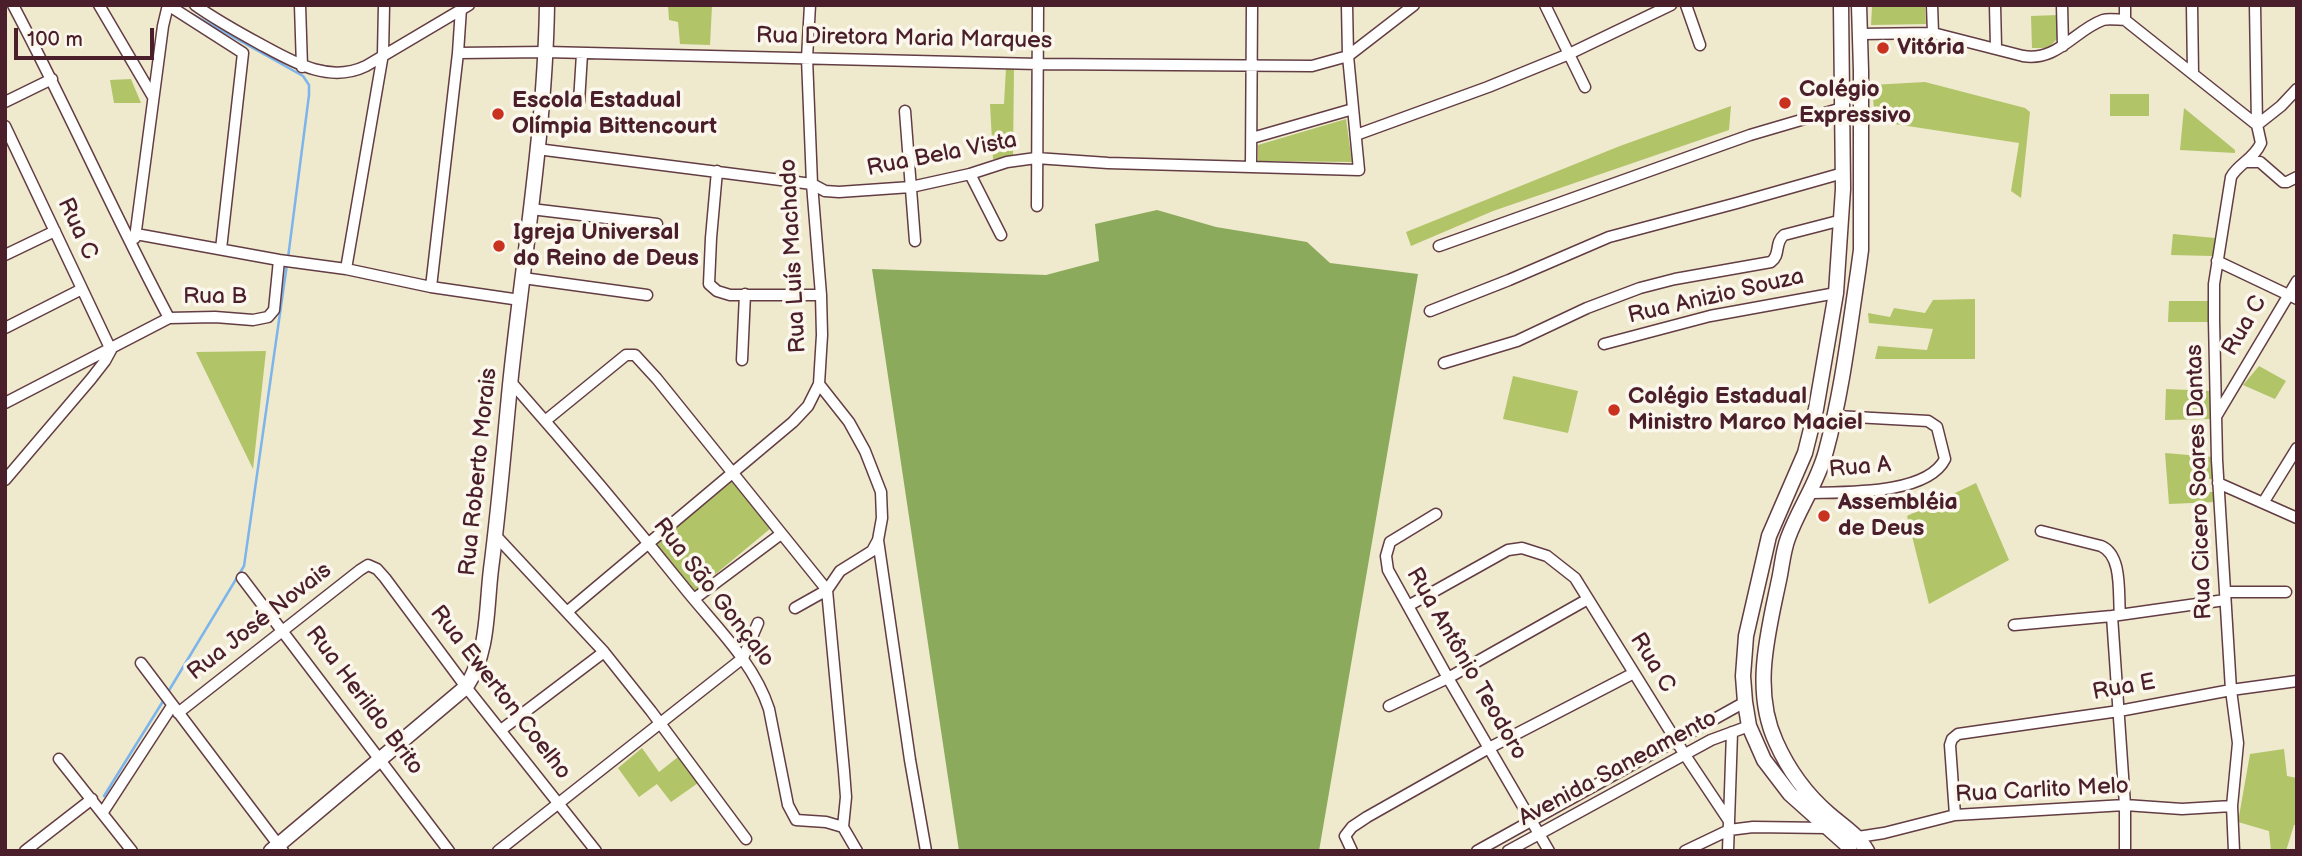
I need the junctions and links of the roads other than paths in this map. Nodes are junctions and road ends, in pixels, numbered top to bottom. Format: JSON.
{"nodes":[{"id":1,"x":13,"y":5,"type":"edge"},
{"id":2,"x":99,"y":5,"type":"edge"},
{"id":3,"x":168,"y":5,"type":"edge"},
{"id":4,"x":195,"y":5,"type":"edge"},
{"id":5,"x":300,"y":5,"type":"edge"},
{"id":6,"x":384,"y":5,"type":"edge"},
{"id":7,"x":547,"y":5,"type":"edge"},
{"id":8,"x":810,"y":5,"type":"edge"},
{"id":9,"x":1038,"y":5,"type":"edge"},
{"id":10,"x":1252,"y":5,"type":"edge"},
{"id":11,"x":1347,"y":5,"type":"edge"},
{"id":12,"x":1414,"y":5,"type":"edge"},
{"id":13,"x":1545,"y":5,"type":"edge"},
{"id":14,"x":1671,"y":5,"type":"edge"},
{"id":15,"x":1686,"y":5,"type":"edge"},
{"id":16,"x":1841,"y":5,"type":"edge"},
{"id":17,"x":1859,"y":5,"type":"edge"},
{"id":18,"x":1932,"y":5,"type":"edge"},
{"id":19,"x":1995,"y":5,"type":"edge"},
{"id":20,"x":2062,"y":5,"type":"edge"},
{"id":21,"x":2125,"y":5,"type":"edge"},
{"id":22,"x":2192,"y":5,"type":"edge"},
{"id":23,"x":2255,"y":5,"type":"edge"},
{"id":24,"x":463,"y":7,"type":"edge"},
{"id":25,"x":2125,"y":20,"type":"junction"},
{"id":26,"x":1933,"y":33,"type":"junction"},
{"id":27,"x":1860,"y":34,"type":"junction"},
{"id":28,"x":1700,"y":45,"type":"dead end"},
{"id":29,"x":2063,"y":46,"type":"junction"},
{"id":30,"x":1996,"y":47,"type":"junction"},
{"id":31,"x":546,"y":52,"type":"junction"},
{"id":32,"x":458,"y":53,"type":"junction"},
{"id":33,"x":383,"y":54,"type":"junction"},
{"id":34,"x":582,"y":54,"type":"junction"},
{"id":35,"x":1569,"y":54,"type":"junction"},
{"id":36,"x":1348,"y":56,"type":"junction"},
{"id":37,"x":807,"y":58,"type":"junction"},
{"id":38,"x":1038,"y":64,"type":"junction"},
{"id":39,"x":1250,"y":64,"type":"junction"},
{"id":40,"x":302,"y":67,"type":"junction"},
{"id":41,"x":2193,"y":74,"type":"junction"},
{"id":42,"x":52,"y":79,"type":"junction"},
{"id":43,"x":1585,"y":87,"type":"dead end"},
{"id":44,"x":2297,"y":89,"type":"edge"},
{"id":45,"x":153,"y":97,"type":"junction"},
{"id":46,"x":2297,"y":97,"type":"edge"},
{"id":47,"x":5,"y":102,"type":"edge"},
{"id":48,"x":579,"y":102,"type":"dead end"},
{"id":49,"x":2281,"y":106,"type":"junction"},
{"id":50,"x":1842,"y":108,"type":"junction"},
{"id":51,"x":1353,"y":109,"type":"junction"},
{"id":52,"x":905,"y":111,"type":"dead end"},
{"id":53,"x":2258,"y":125,"type":"junction"},
{"id":54,"x":5,"y":126,"type":"edge"},
{"id":55,"x":1356,"y":135,"type":"junction"},
{"id":56,"x":1252,"y":138,"type":"junction"},
{"id":57,"x":537,"y":149,"type":"junction"},
{"id":58,"x":1037,"y":158,"type":"junction"},
{"id":59,"x":2248,"y":162,"type":"junction"},
{"id":60,"x":1251,"y":166,"type":"junction"},
{"id":61,"x":718,"y":171,"type":"junction"},
{"id":62,"x":1843,"y":173,"type":"junction"},
{"id":63,"x":970,"y":174,"type":"junction"},
{"id":64,"x":2297,"y":177,"type":"edge"},
{"id":65,"x":812,"y":184,"type":"junction"},
{"id":66,"x":911,"y":187,"type":"junction"},
{"id":67,"x":1037,"y":206,"type":"dead end"},
{"id":68,"x":531,"y":209,"type":"junction"},
{"id":69,"x":1842,"y":220,"type":"junction"},
{"id":70,"x":657,"y":224,"type":"dead end"},
{"id":71,"x":55,"y":231,"type":"junction"},
{"id":72,"x":136,"y":234,"type":"junction"},
{"id":73,"x":1000,"y":235,"type":"dead end"},
{"id":74,"x":915,"y":242,"type":"dead end"},
{"id":75,"x":1439,"y":246,"type":"dead end"},
{"id":76,"x":221,"y":249,"type":"junction"},
{"id":77,"x":134,"y":252,"type":"junction"},
{"id":78,"x":5,"y":255,"type":"edge"},
{"id":79,"x":279,"y":260,"type":"junction"},
{"id":80,"x":2217,"y":261,"type":"junction"},
{"id":81,"x":346,"y":269,"type":"junction"},
{"id":82,"x":523,"y":278,"type":"junction"},
{"id":83,"x":2297,"y":281,"type":"edge"},
{"id":84,"x":431,"y":287,"type":"junction"},
{"id":85,"x":82,"y":289,"type":"junction"},
{"id":86,"x":1836,"y":293,"type":"junction"},
{"id":87,"x":746,"y":294,"type":"junction"},
{"id":88,"x":647,"y":295,"type":"dead end"},
{"id":89,"x":821,"y":295,"type":"junction"},
{"id":90,"x":2292,"y":297,"type":"edge"},
{"id":91,"x":520,"y":300,"type":"junction"},
{"id":92,"x":1430,"y":311,"type":"dead end"},
{"id":93,"x":169,"y":318,"type":"junction"},
{"id":94,"x":5,"y":328,"type":"edge"},
{"id":95,"x":1604,"y":344,"type":"dead end"},
{"id":96,"x":111,"y":350,"type":"junction"},
{"id":97,"x":742,"y":360,"type":"dead end"},
{"id":98,"x":1444,"y":363,"type":"dead end"},
{"id":99,"x":511,"y":382,"type":"junction"},
{"id":100,"x":819,"y":384,"type":"junction"},
{"id":101,"x":6,"y":401,"type":"edge"},
{"id":102,"x":2217,"y":415,"type":"junction"},
{"id":103,"x":1836,"y":416,"type":"junction"},
{"id":104,"x":545,"y":421,"type":"junction"},
{"id":105,"x":2297,"y":448,"type":"edge"},
{"id":106,"x":734,"y":472,"type":"junction"},
{"id":107,"x":5,"y":480,"type":"edge"},
{"id":108,"x":2218,"y":483,"type":"junction"},
{"id":109,"x":1810,"y":493,"type":"junction"},
{"id":110,"x":2263,"y":503,"type":"junction"},
{"id":111,"x":1780,"y":509,"type":"junction"},
{"id":112,"x":1436,"y":514,"type":"dead end"},
{"id":113,"x":1796,"y":518,"type":"junction"},
{"id":114,"x":2297,"y":518,"type":"edge"},
{"id":115,"x":2041,"y":531,"type":"dead end"},
{"id":116,"x":781,"y":534,"type":"junction"},
{"id":117,"x":496,"y":536,"type":"junction"},
{"id":118,"x":1769,"y":536,"type":"junction"},
{"id":119,"x":878,"y":540,"type":"junction"},
{"id":120,"x":648,"y":542,"type":"junction"},
{"id":121,"x":1786,"y":542,"type":"junction"},
{"id":122,"x":368,"y":565,"type":"joint"},
{"id":123,"x":243,"y":578,"type":"dead end"},
{"id":124,"x":827,"y":590,"type":"junction"},
{"id":125,"x":2286,"y":592,"type":"dead end"},
{"id":126,"x":2225,"y":596,"type":"junction"},
{"id":127,"x":1588,"y":599,"type":"junction"},
{"id":128,"x":694,"y":600,"type":"junction"},
{"id":129,"x":1408,"y":606,"type":"junction"},
{"id":130,"x":795,"y":608,"type":"dead end"},
{"id":131,"x":568,"y":611,"type":"junction"},
{"id":132,"x":2116,"y":616,"type":"junction"},
{"id":133,"x":758,"y":623,"type":"dead end"},
{"id":134,"x":2014,"y":625,"type":"dead end"},
{"id":135,"x":284,"y":630,"type":"junction"},
{"id":136,"x":604,"y":652,"type":"junction"},
{"id":137,"x":743,"y":658,"type":"junction"},
{"id":138,"x":141,"y":663,"type":"dead end"},
{"id":139,"x":1633,"y":673,"type":"junction"},
{"id":140,"x":1448,"y":677,"type":"junction"},
{"id":141,"x":2297,"y":681,"type":"edge"},
{"id":142,"x":466,"y":687,"type":"junction"},
{"id":143,"x":2231,"y":690,"type":"junction"},
{"id":144,"x":1745,"y":702,"type":"junction"},
{"id":145,"x":1389,"y":706,"type":"dead end"},
{"id":146,"x":175,"y":710,"type":"junction"},
{"id":147,"x":2119,"y":711,"type":"junction"},
{"id":148,"x":659,"y":723,"type":"junction"},
{"id":149,"x":1749,"y":726,"type":"junction"},
{"id":150,"x":501,"y":730,"type":"junction"},
{"id":151,"x":1732,"y":732,"type":"junction"},
{"id":152,"x":1676,"y":740,"type":"junction"},
{"id":153,"x":1489,"y":748,"type":"junction"},
{"id":154,"x":1685,"y":755,"type":"junction"},
{"id":155,"x":59,"y":759,"type":"dead end"},
{"id":156,"x":381,"y":759,"type":"junction"},
{"id":157,"x":1610,"y":778,"type":"junction"},
{"id":158,"x":1617,"y":791,"type":"junction"},
{"id":159,"x":92,"y":799,"type":"junction"},
{"id":160,"x":559,"y":804,"type":"junction"},
{"id":161,"x":2125,"y":804,"type":"junction"},
{"id":162,"x":2232,"y":806,"type":"junction"},
{"id":163,"x":103,"y":812,"type":"junction"},
{"id":164,"x":1955,"y":815,"type":"junction"},
{"id":165,"x":1532,"y":821,"type":"junction"},
{"id":166,"x":1729,"y":825,"type":"junction"},
{"id":167,"x":843,"y":827,"type":"junction"},
{"id":168,"x":1827,"y":828,"type":"junction"},
{"id":169,"x":1539,"y":834,"type":"junction"},
{"id":170,"x":746,"y":839,"type":"dead end"},
{"id":171,"x":1854,"y":844,"type":"edge"},
{"id":172,"x":278,"y":849,"type":"edge"},
{"id":173,"x":25,"y":851,"type":"edge"},
{"id":174,"x":132,"y":851,"type":"edge"},
{"id":175,"x":449,"y":851,"type":"edge"},
{"id":176,"x":498,"y":851,"type":"edge"},
{"id":177,"x":596,"y":851,"type":"edge"},
{"id":178,"x":857,"y":851,"type":"edge"},
{"id":179,"x":926,"y":851,"type":"edge"},
{"id":180,"x":1352,"y":851,"type":"edge"},
{"id":181,"x":1477,"y":851,"type":"edge"},
{"id":182,"x":1508,"y":851,"type":"edge"},
{"id":183,"x":1549,"y":851,"type":"edge"},
{"id":184,"x":1685,"y":851,"type":"edge"},
{"id":185,"x":1728,"y":851,"type":"edge"},
{"id":186,"x":1867,"y":851,"type":"edge"},
{"id":187,"x":2126,"y":851,"type":"edge"},
{"id":188,"x":2234,"y":851,"type":"edge"}],
"edges":[{"from":1,"to":42,"type":"street"},
{"from":2,"to":45,"type":"street"},
{"from":3,"to":45,"type":"street"},
{"from":3,"to":76,"type":"street"},
{"from":4,"to":40,"type":"street"},
{"from":5,"to":40,"type":"street"},
{"from":6,"to":33,"type":"street"},
{"from":7,"to":31,"type":"main road","name":"Rua Roberto Morais"},
{"from":8,"to":37,"type":"street","name":"Rua Luís Machado"},
{"from":9,"to":38,"type":"street"},
{"from":10,"to":39,"type":"street"},
{"from":11,"to":36,"type":"street"},
{"from":12,"to":36,"type":"street"},
{"from":13,"to":35,"type":"street"},
{"from":14,"to":35,"type":"street"},
{"from":15,"to":28,"type":"street"},
{"from":16,"to":50,"type":"main road"},
{"from":17,"to":27,"type":"main road"},
{"from":18,"to":26,"type":"street"},
{"from":19,"to":30,"type":"street"},
{"from":20,"to":29,"type":"street"},
{"from":21,"to":25,"type":"street"},
{"from":22,"to":41,"type":"street"},
{"from":23,"to":53,"type":"street","name":"Rua Cicero Soares Dantas"},
{"from":24,"to":32,"type":"street"},
{"from":24,"to":33,"type":"street"},
{"from":25,"to":29,"type":"street"},
{"from":25,"to":41,"type":"street"},
{"from":26,"to":27,"type":"street"},
{"from":26,"to":30,"type":"street"},
{"from":27,"to":103,"type":"main road"},
{"from":29,"to":30,"type":"street"},
{"from":31,"to":32,"type":"street","name":"Rua Diretora Maria Marques"},
{"from":31,"to":34,"type":"street","name":"Rua Diretora Maria Marques"},
{"from":31,"to":57,"type":"main road","name":"Rua Roberto Morais"},
{"from":32,"to":84,"type":"street"},
{"from":33,"to":40,"type":"street"},
{"from":33,"to":81,"type":"street"},
{"from":34,"to":37,"type":"street","name":"Rua Diretora Maria Marques"},
{"from":34,"to":48,"type":"street"},
{"from":35,"to":43,"type":"street"},
{"from":35,"to":55,"type":"street"},
{"from":36,"to":39,"type":"street","name":"Rua Diretora Maria Marques"},
{"from":36,"to":51,"type":"street"},
{"from":37,"to":38,"type":"street","name":"Rua Diretora Maria Marques"},
{"from":37,"to":65,"type":"street","name":"Rua Luís Machado"},
{"from":38,"to":39,"type":"street","name":"Rua Diretora Maria Marques"},
{"from":38,"to":58,"type":"street"},
{"from":39,"to":56,"type":"street"},
{"from":41,"to":53,"type":"street"},
{"from":42,"to":47,"type":"street"},
{"from":42,"to":77,"type":"street"},
{"from":44,"to":49,"type":"street"},
{"from":45,"to":72,"type":"street"},
{"from":46,"to":49,"type":"street"},
{"from":49,"to":53,"type":"street"},
{"from":50,"to":62,"type":"main road"},
{"from":50,"to":75,"type":"street"},
{"from":51,"to":55,"type":"street"},
{"from":51,"to":56,"type":"street"},
{"from":52,"to":66,"type":"street"},
{"from":53,"to":59,"type":"street","name":"Rua Cicero Soares Dantas"},
{"from":54,"to":71,"type":"street","name":"Rua C"},
{"from":55,"to":60,"type":"street","name":"Rua Bela Vista"},
{"from":56,"to":60,"type":"street"},
{"from":57,"to":61,"type":"street","name":"Rua Bela Vista"},
{"from":57,"to":68,"type":"main road","name":"Rua Roberto Morais"},
{"from":58,"to":60,"type":"street","name":"Rua Bela Vista"},
{"from":58,"to":63,"type":"street","name":"Rua Bela Vista"},
{"from":58,"to":67,"type":"street"},
{"from":59,"to":64,"type":"street"},
{"from":59,"to":80,"type":"street","name":"Rua Cicero Soares Dantas"},
{"from":61,"to":65,"type":"street","name":"Rua Bela Vista"},
{"from":61,"to":87,"type":"street"},
{"from":62,"to":69,"type":"main road"},
{"from":62,"to":92,"type":"street"},
{"from":63,"to":66,"type":"street","name":"Rua Bela Vista"},
{"from":63,"to":73,"type":"street"},
{"from":65,"to":66,"type":"street","name":"Rua Bela Vista"},
{"from":65,"to":89,"type":"street","name":"Rua Luís Machado"},
{"from":66,"to":74,"type":"street"},
{"from":68,"to":70,"type":"street"},
{"from":68,"to":82,"type":"main road","name":"Rua Roberto Morais"},
{"from":69,"to":86,"type":"main road"},
{"from":69,"to":98,"type":"street"},
{"from":71,"to":78,"type":"street"},
{"from":71,"to":85,"type":"street","name":"Rua C"},
{"from":72,"to":76,"type":"street"},
{"from":72,"to":77,"type":"street"},
{"from":76,"to":79,"type":"street"},
{"from":77,"to":93,"type":"street"},
{"from":79,"to":81,"type":"street"},
{"from":79,"to":93,"type":"street","name":"Rua B"},
{"from":80,"to":90,"type":"street"},
{"from":80,"to":102,"type":"street","name":"Rua Cicero Soares Dantas"},
{"from":81,"to":84,"type":"street"},
{"from":82,"to":88,"type":"street"},
{"from":82,"to":91,"type":"main road","name":"Rua Roberto Morais"},
{"from":83,"to":90,"type":"street"},
{"from":84,"to":91,"type":"street"},
{"from":85,"to":94,"type":"street"},
{"from":85,"to":96,"type":"street","name":"Rua C"},
{"from":86,"to":95,"type":"street","name":"Rua Anizio Souza"},
{"from":86,"to":111,"type":"main road"},
{"from":87,"to":89,"type":"street"},
{"from":87,"to":97,"type":"street"},
{"from":89,"to":100,"type":"street","name":"Rua Luís Machado"},
{"from":90,"to":102,"type":"street","name":"Rua C"},
{"from":91,"to":99,"type":"main road","name":"Rua Roberto Morais"},
{"from":93,"to":96,"type":"street","name":"Rua B"},
{"from":96,"to":101,"type":"street","name":"Rua B"},
{"from":96,"to":107,"type":"street"},
{"from":99,"to":104,"type":"street","name":"Rua São Gonçalo"},
{"from":99,"to":117,"type":"main road","name":"Rua Roberto Morais"},
{"from":100,"to":106,"type":"street"},
{"from":100,"to":119,"type":"street","name":"Rua Luís Machado"},
{"from":102,"to":108,"type":"street","name":"Rua Cicero Soares Dantas"},
{"from":103,"to":109,"type":"main road"},
{"from":103,"to":109,"type":"street","name":"Rua A"},
{"from":104,"to":106,"type":"street"},
{"from":104,"to":120,"type":"street","name":"Rua São Gonçalo"},
{"from":105,"to":110,"type":"street"},
{"from":106,"to":116,"type":"street"},
{"from":106,"to":120,"type":"street"},
{"from":108,"to":110,"type":"street"},
{"from":108,"to":126,"type":"street","name":"Rua Cicero Soares Dantas"},
{"from":109,"to":113,"type":"main road"},
{"from":110,"to":114,"type":"street"},
{"from":111,"to":113,"type":"main road"},
{"from":111,"to":118,"type":"main road"},
{"from":112,"to":129,"type":"street","name":"Rua Antônio Teodoro"},
{"from":113,"to":121,"type":"main road"},
{"from":115,"to":132,"type":"street"},
{"from":116,"to":124,"type":"street"},
{"from":116,"to":128,"type":"street"},
{"from":117,"to":131,"type":"street"},
{"from":117,"to":142,"type":"main road","name":"Rua Roberto Morais"},
{"from":118,"to":121,"type":"main road"},
{"from":118,"to":144,"type":"main road"},
{"from":119,"to":124,"type":"street"},
{"from":119,"to":179,"type":"street","name":"Rua Luís Machado"},
{"from":120,"to":128,"type":"street","name":"Rua São Gonçalo"},
{"from":120,"to":131,"type":"street"},
{"from":121,"to":171,"type":"main road"},
{"from":122,"to":135,"type":"street","name":"Rua José Novais"},
{"from":122,"to":142,"type":"street","name":"Rua Ewerton Coelho"},
{"from":123,"to":135,"type":"street","name":"Rua Herildo Brito"},
{"from":124,"to":130,"type":"street"},
{"from":124,"to":167,"type":"street"},
{"from":125,"to":126,"type":"street"},
{"from":126,"to":132,"type":"street"},
{"from":126,"to":143,"type":"street","name":"Rua Cicero Soares Dantas"},
{"from":127,"to":129,"type":"street","name":"Rua C"},
{"from":127,"to":139,"type":"street","name":"Rua C"},
{"from":127,"to":140,"type":"street"},
{"from":128,"to":137,"type":"street","name":"Rua São Gonçalo"},
{"from":129,"to":140,"type":"street","name":"Rua Antônio Teodoro"},
{"from":131,"to":136,"type":"street"},
{"from":132,"to":134,"type":"street"},
{"from":132,"to":147,"type":"street"},
{"from":133,"to":137,"type":"street"},
{"from":135,"to":146,"type":"street","name":"Rua José Novais"},
{"from":135,"to":156,"type":"street","name":"Rua Herildo Brito"},
{"from":136,"to":148,"type":"street"},
{"from":136,"to":150,"type":"street"},
{"from":137,"to":148,"type":"street"},
{"from":137,"to":167,"type":"street","name":"Rua São Gonçalo"},
{"from":138,"to":146,"type":"street"},
{"from":139,"to":152,"type":"street","name":"Rua C"},
{"from":139,"to":153,"type":"street"},
{"from":140,"to":145,"type":"street"},
{"from":140,"to":153,"type":"street","name":"Rua Antônio Teodoro"},
{"from":141,"to":143,"type":"street","name":"Rua E"},
{"from":142,"to":150,"type":"street","name":"Rua Ewerton Coelho"},
{"from":142,"to":156,"type":"main road","name":"Rua Roberto Morais"},
{"from":143,"to":147,"type":"street","name":"Rua E"},
{"from":143,"to":162,"type":"street","name":"Rua Cicero Soares Dantas"},
{"from":144,"to":149,"type":"main road"},
{"from":144,"to":152,"type":"street","name":"Avenida Saneamento"},
{"from":146,"to":163,"type":"street","name":"Rua José Novais"},
{"from":146,"to":172,"type":"street"},
{"from":147,"to":161,"type":"street"},
{"from":147,"to":164,"type":"street","name":"Rua E"},
{"from":148,"to":160,"type":"street"},
{"from":148,"to":170,"type":"street"},
{"from":149,"to":151,"type":"street","name":"Avenida Saneamento"},
{"from":149,"to":168,"type":"main road"},
{"from":150,"to":160,"type":"street","name":"Rua Ewerton Coelho"},
{"from":151,"to":154,"type":"street","name":"Avenida Saneamento"},
{"from":151,"to":166,"type":"street"},
{"from":152,"to":154,"type":"street","name":"Rua C"},
{"from":152,"to":157,"type":"street","name":"Avenida Saneamento"},
{"from":153,"to":165,"type":"street","name":"Rua Antônio Teodoro"},
{"from":153,"to":180,"type":"street"},
{"from":154,"to":158,"type":"street","name":"Avenida Saneamento"},
{"from":154,"to":166,"type":"street","name":"Rua C"},
{"from":155,"to":159,"type":"street"},
{"from":156,"to":172,"type":"main road","name":"Rua Roberto Morais"},
{"from":156,"to":175,"type":"street","name":"Rua Herildo Brito"},
{"from":157,"to":158,"type":"street"},
{"from":157,"to":165,"type":"street","name":"Avenida Saneamento"},
{"from":158,"to":169,"type":"street","name":"Avenida Saneamento"},
{"from":159,"to":163,"type":"street"},
{"from":159,"to":173,"type":"street"},
{"from":160,"to":176,"type":"street"},
{"from":160,"to":177,"type":"street","name":"Rua Ewerton Coelho"},
{"from":161,"to":162,"type":"street","name":"Rua Carlito Melo"},
{"from":161,"to":164,"type":"street","name":"Rua Carlito Melo"},
{"from":161,"to":187,"type":"street"},
{"from":162,"to":188,"type":"street","name":"Rua Cicero Soares Dantas"},
{"from":163,"to":174,"type":"street"},
{"from":164,"to":171,"type":"street","name":"Rua Carlito Melo"},
{"from":165,"to":169,"type":"street","name":"Rua Antônio Teodoro"},
{"from":165,"to":181,"type":"street","name":"Avenida Saneamento"},
{"from":166,"to":168,"type":"street"},
{"from":166,"to":184,"type":"street"},
{"from":166,"to":185,"type":"street"},
{"from":167,"to":178,"type":"street"},
{"from":168,"to":171,"type":"main road"},
{"from":169,"to":182,"type":"street","name":"Avenida Saneamento"},
{"from":169,"to":183,"type":"street","name":"Rua Antônio Teodoro"},
{"from":171,"to":186,"type":"main road"}]}
